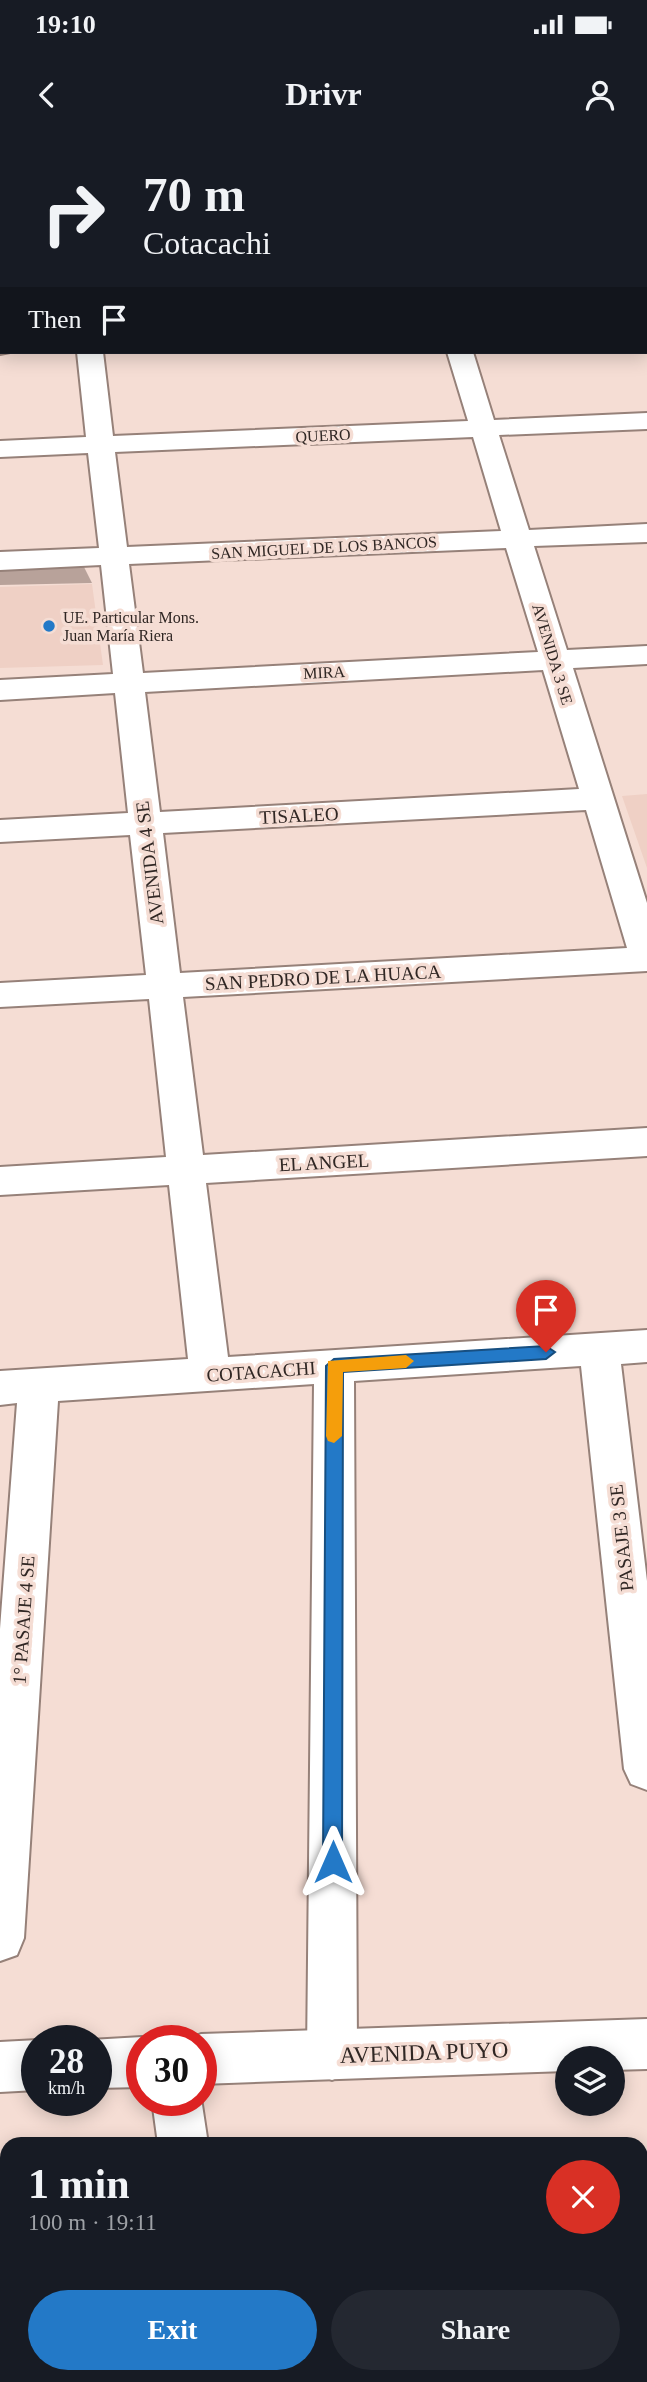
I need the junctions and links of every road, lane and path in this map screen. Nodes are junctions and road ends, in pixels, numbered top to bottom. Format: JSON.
{"nodes":[{"id":1,"x":90,"y":354,"type":"edge"},
{"id":2,"x":461,"y":354,"type":"edge"},
{"id":3,"x":647,"y":421,"type":"edge"},
{"id":4,"x":483,"y":428,"type":"junction"},
{"id":5,"x":101,"y":445,"type":"junction"},
{"id":6,"x":0,"y":449,"type":"edge"},
{"id":7,"x":647,"y":533,"type":"edge"},
{"id":8,"x":517,"y":539,"type":"junction"},
{"id":9,"x":113,"y":556,"type":"junction"},
{"id":10,"x":0,"y":561,"type":"edge"},
{"id":11,"x":647,"y":655,"type":"edge"},
{"id":12,"x":555,"y":660,"type":"junction"},
{"id":13,"x":128,"y":683,"type":"junction"},
{"id":14,"x":0,"y":690,"type":"edge"},
{"id":15,"x":598,"y":799,"type":"junction"},
{"id":16,"x":145,"y":823,"type":"junction"},
{"id":17,"x":0,"y":831,"type":"edge"},
{"id":18,"x":647,"y":958,"type":"edge"},
{"id":19,"x":164,"y":986,"type":"junction"},
{"id":20,"x":0,"y":995,"type":"edge"},
{"id":21,"x":647,"y":1142,"type":"edge"},
{"id":22,"x":185,"y":1170,"type":"junction"},
{"id":23,"x":0,"y":1181,"type":"edge"},
{"id":24,"x":647,"y":1346,"type":"edge"},
{"id":25,"x":599,"y":1349,"type":"junction"},
{"id":26,"x":334,"y":1366,"type":"junction"},
{"id":27,"x":209,"y":1374,"type":"junction"},
{"id":28,"x":20,"y":1386,"type":"edge"},
{"id":29,"x":647,"y":1769,"type":"edge"},
{"id":30,"x":0,"y":1938,"type":"edge"},
{"id":31,"x":647,"y":2044,"type":"edge"},
{"id":32,"x":332,"y":2055,"type":"junction"},
{"id":33,"x":217,"y":2059,"type":"edge"},
{"id":34,"x":21,"y":2066,"type":"edge"},
{"id":35,"x":0,"y":2067,"type":"edge"},
{"id":36,"x":179,"y":2116,"type":"edge"},
{"id":37,"x":182,"y":2137,"type":"edge"}],
"edges":[{"from":1,"to":5,"type":"street","name":"AVENIDA 4 SE"},
{"from":2,"to":4,"type":"street","name":"AVENIDA 3 SE"},
{"from":3,"to":4,"type":"street","name":"QUERO"},
{"from":4,"to":5,"type":"street","name":"QUERO"},
{"from":4,"to":8,"type":"street","name":"AVENIDA 3 SE"},
{"from":5,"to":6,"type":"street","name":"QUERO"},
{"from":5,"to":9,"type":"street","name":"AVENIDA 4 SE"},
{"from":7,"to":8,"type":"street","name":"SAN MIGUEL DE LOS BANCOS"},
{"from":8,"to":9,"type":"street","name":"SAN MIGUEL DE LOS BANCOS"},
{"from":8,"to":12,"type":"street","name":"AVENIDA 3 SE"},
{"from":9,"to":10,"type":"street","name":"SAN MIGUEL DE LOS BANCOS"},
{"from":9,"to":13,"type":"street","name":"AVENIDA 4 SE"},
{"from":11,"to":12,"type":"street","name":"MIRA"},
{"from":12,"to":13,"type":"street","name":"MIRA"},
{"from":12,"to":15,"type":"street","name":"AVENIDA 3 SE"},
{"from":13,"to":14,"type":"street","name":"MIRA"},
{"from":13,"to":16,"type":"street","name":"AVENIDA 4 SE"},
{"from":15,"to":16,"type":"street","name":"TISALEO"},
{"from":15,"to":18,"type":"street","name":"AVENIDA 3 SE"},
{"from":16,"to":17,"type":"street","name":"TISALEO"},
{"from":16,"to":19,"type":"street","name":"AVENIDA 4 SE"},
{"from":18,"to":19,"type":"street","name":"SAN PEDRO DE LA HUACA"},
{"from":19,"to":20,"type":"street","name":"SAN PEDRO DE LA HUACA"},
{"from":19,"to":22,"type":"street","name":"AVENIDA 4 SE"},
{"from":21,"to":22,"type":"street","name":"EL ANGEL"},
{"from":22,"to":23,"type":"street","name":"EL ANGEL"},
{"from":22,"to":27,"type":"street","name":"AVENIDA 4 SE"},
{"from":24,"to":25,"type":"street","name":"COTACACHI"},
{"from":25,"to":26,"type":"street","name":"COTACACHI"},
{"from":25,"to":29,"type":"street","name":"PASAJE 3 SE"},
{"from":26,"to":27,"type":"street","name":"COTACACHI"},
{"from":26,"to":32,"type":"street"},
{"from":27,"to":28,"type":"street","name":"COTACACHI"},
{"from":28,"to":30,"type":"street","name":"1° PASAJE 4 SE"},
{"from":31,"to":32,"type":"street","name":"AVENIDA PUYO"},
{"from":32,"to":33,"type":"street","name":"AVENIDA PUYO"},
{"from":34,"to":35,"type":"street"},
{"from":36,"to":37,"type":"street"}]}
